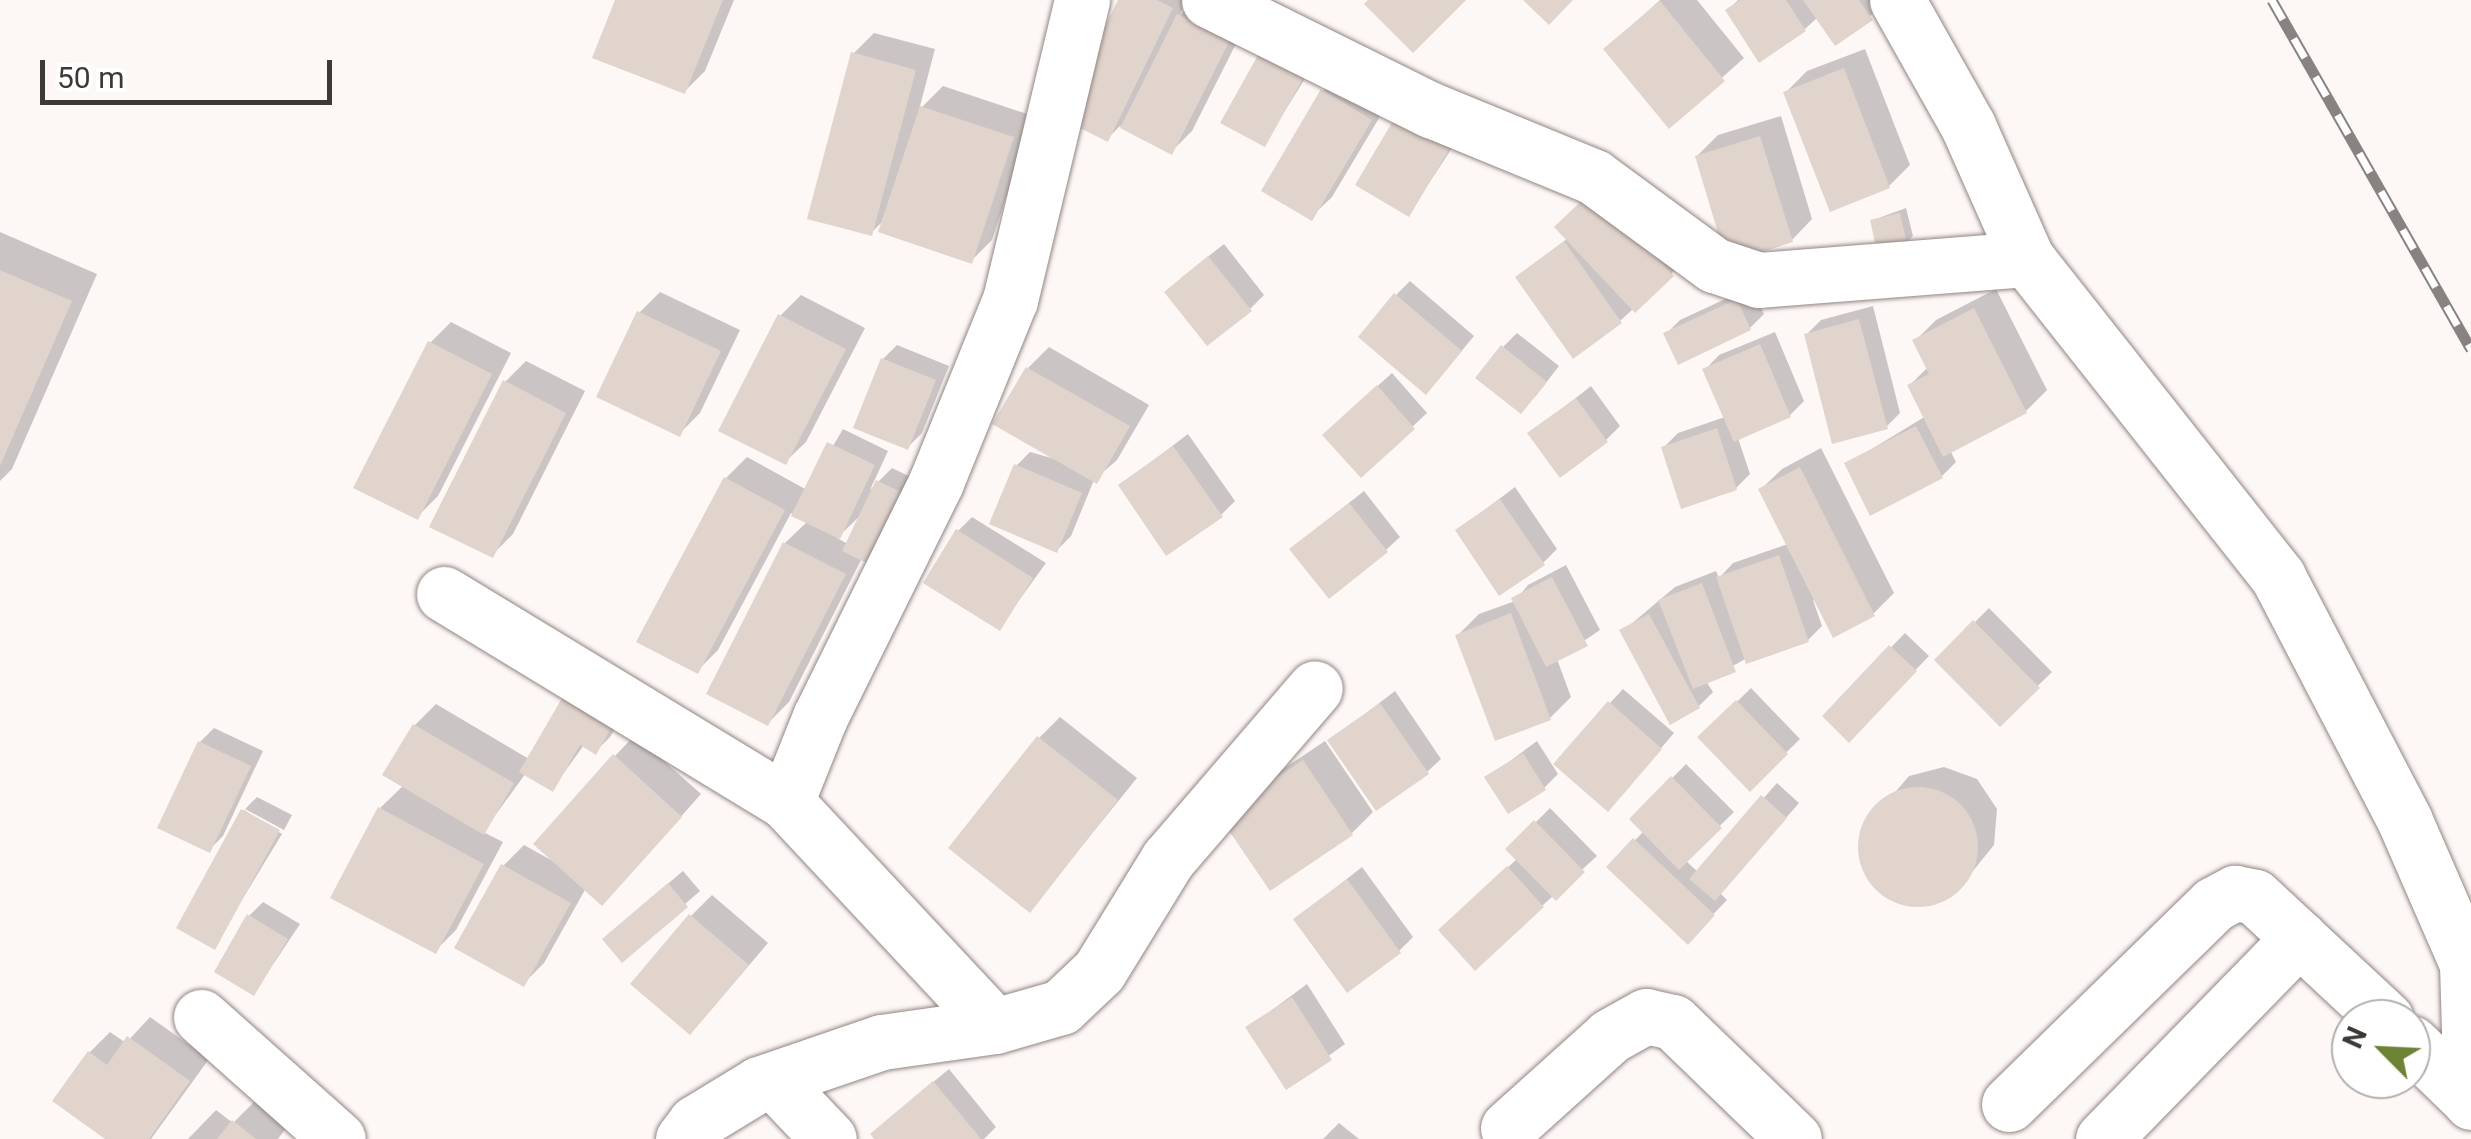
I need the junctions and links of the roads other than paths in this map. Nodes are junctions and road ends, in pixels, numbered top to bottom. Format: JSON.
{"nodes":[{"id":1,"x":1082,"y":0,"type":"edge"},
{"id":2,"x":1209,"y":0,"type":"edge"},
{"id":3,"x":1897,"y":0,"type":"edge"},
{"id":4,"x":2026,"y":259,"type":"junction"},
{"id":5,"x":444,"y":594,"type":"dead end"},
{"id":6,"x":1315,"y":688,"type":"dead end"},
{"id":7,"x":786,"y":802,"type":"junction"},
{"id":8,"x":2299,"y":938,"type":"junction"},
{"id":9,"x":2365,"y":999,"type":"edge"},
{"id":10,"x":201,"y":1017,"type":"dead end"},
{"id":11,"x":996,"y":1026,"type":"junction"},
{"id":12,"x":2431,"y":1062,"type":"edge"},
{"id":13,"x":772,"y":1080,"type":"junction"},
{"id":14,"x":2471,"y":1101,"type":"edge"},
{"id":15,"x":2009,"y":1104,"type":"dead end"},
{"id":16,"x":1508,"y":1128,"type":"dead end"},
{"id":17,"x":338,"y":1139,"type":"edge"},
{"id":18,"x":682,"y":1139,"type":"edge"},
{"id":19,"x":829,"y":1139,"type":"edge"},
{"id":20,"x":1794,"y":1139,"type":"edge"},
{"id":21,"x":2103,"y":1139,"type":"edge"}],
"edges":[{"from":1,"to":7,"type":"street"},
{"from":2,"to":4,"type":"street"},
{"from":3,"to":4,"type":"street"},
{"from":4,"to":14,"type":"street"},
{"from":5,"to":7,"type":"street"},
{"from":6,"to":11,"type":"street"},
{"from":7,"to":11,"type":"street"},
{"from":8,"to":9,"type":"street"},
{"from":8,"to":15,"type":"street"},
{"from":8,"to":21,"type":"street"},
{"from":10,"to":17,"type":"street"},
{"from":11,"to":13,"type":"street"},
{"from":12,"to":14,"type":"street"},
{"from":13,"to":18,"type":"street"},
{"from":13,"to":19,"type":"street"},
{"from":16,"to":20,"type":"street"}]}
